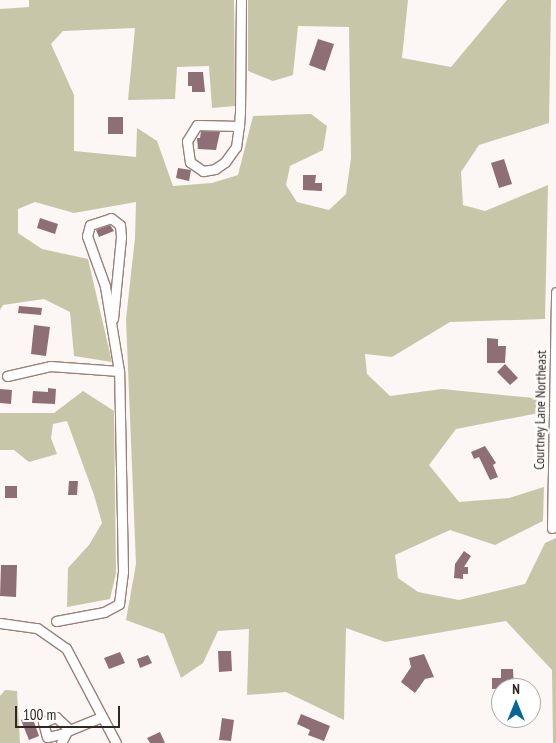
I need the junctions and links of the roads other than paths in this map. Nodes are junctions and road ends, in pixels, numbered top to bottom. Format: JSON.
{"nodes":[{"id":1,"x":241,"y":0,"type":"edge"},
{"id":2,"x":239,"y":126,"type":"junction"},
{"id":3,"x":556,"y":292,"type":"edge"},
{"id":4,"x":113,"y":319,"type":"junction"},
{"id":5,"x":119,"y":371,"type":"junction"},
{"id":6,"x":8,"y":376,"type":"dead end"},
{"id":7,"x":552,"y":528,"type":"dead end"},
{"id":8,"x":56,"y":622,"type":"dead end"},
{"id":9,"x":0,"y":623,"type":"edge"},
{"id":10,"x":102,"y":717,"type":"junction"},
{"id":11,"x":61,"y":743,"type":"edge"},
{"id":12,"x":116,"y":743,"type":"edge"}],
"edges":[{"from":1,"to":2,"type":"street"},
{"from":2,"to":2,"type":"street"},
{"from":3,"to":7,"type":"street","name":"Courtney Lane Northeast"},
{"from":4,"to":4,"type":"street"},
{"from":4,"to":5,"type":"street"},
{"from":5,"to":6,"type":"street"},
{"from":5,"to":8,"type":"street"},
{"from":9,"to":10,"type":"street"},
{"from":10,"to":11,"type":"street"},
{"from":10,"to":12,"type":"street"}]}
